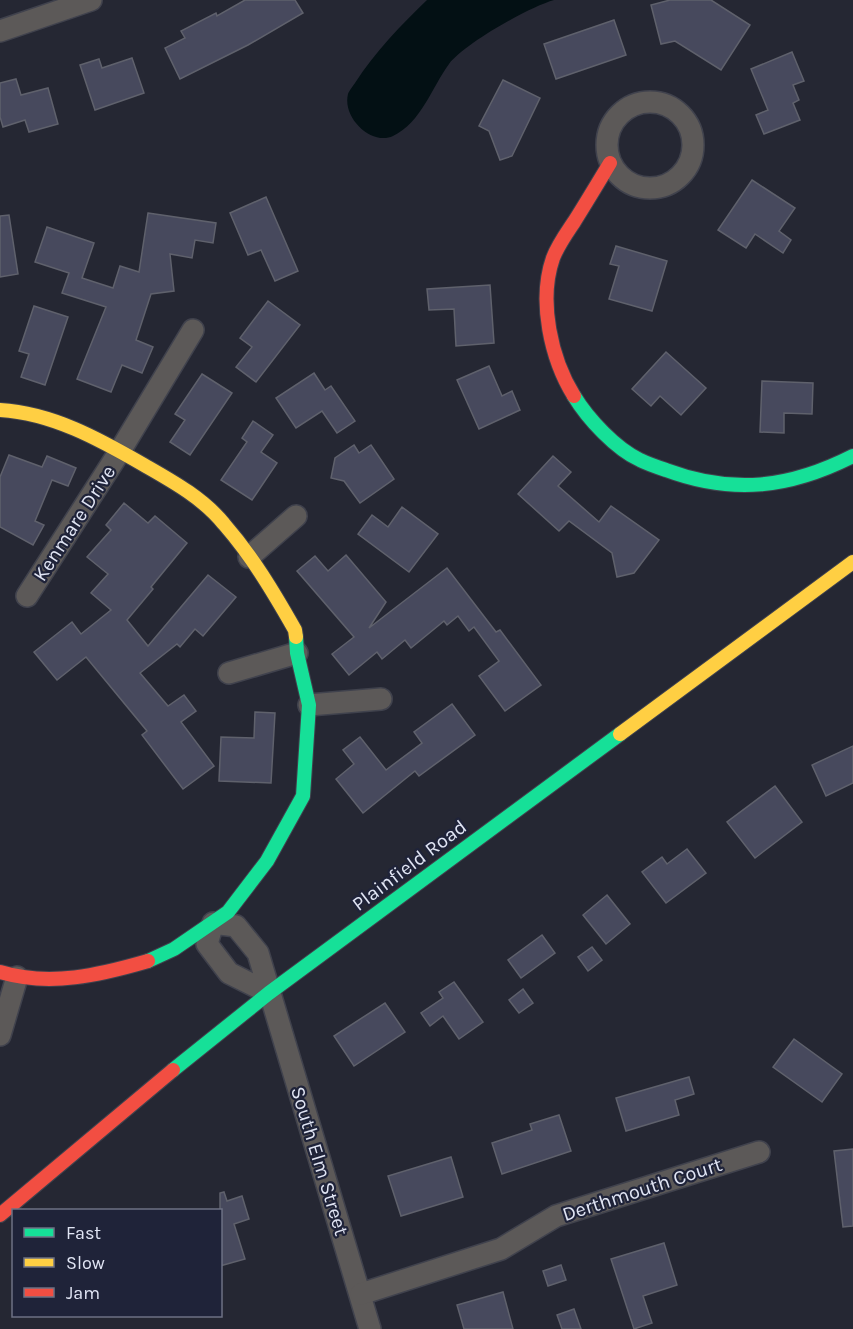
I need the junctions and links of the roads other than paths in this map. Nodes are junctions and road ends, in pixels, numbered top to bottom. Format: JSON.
{"nodes":[{"id":1,"x":91,"y":0,"type":"edge"},
{"id":2,"x":0,"y":31,"type":"edge"},
{"id":3,"x":610,"y":163,"type":"junction"},
{"id":4,"x":193,"y":330,"type":"dead end"},
{"id":5,"x":0,"y":410,"type":"edge"},
{"id":6,"x":120,"y":451,"type":"junction"},
{"id":7,"x":853,"y":456,"type":"edge"},
{"id":8,"x":296,"y":516,"type":"dead end"},
{"id":9,"x":249,"y":557,"type":"junction"},
{"id":10,"x":853,"y":562,"type":"edge"},
{"id":11,"x":27,"y":596,"type":"dead end"},
{"id":12,"x":297,"y":653,"type":"junction"},
{"id":13,"x":228,"y":674,"type":"dead end"},
{"id":14,"x":381,"y":699,"type":"dead end"},
{"id":15,"x":309,"y":705,"type":"junction"},
{"id":16,"x":213,"y":923,"type":"junction"},
{"id":17,"x":9,"y":974,"type":"edge"},
{"id":18,"x":269,"y":993,"type":"junction"},
{"id":19,"x":0,"y":1035,"type":"edge"},
{"id":20,"x":759,"y":1152,"type":"dead end"},
{"id":21,"x":0,"y":1215,"type":"edge"},
{"id":22,"x":361,"y":1294,"type":"junction"},
{"id":23,"x":370,"y":1329,"type":"edge"}],
"edges":[{"from":1,"to":2,"type":"street"},
{"from":3,"to":3,"type":"street"},
{"from":3,"to":7,"type":"street"},
{"from":4,"to":6,"type":"street","name":"Kenmare Drive"},
{"from":5,"to":6,"type":"street","name":"Kenmare Drive"},
{"from":6,"to":9,"type":"street","name":"Kenmare Drive"},
{"from":6,"to":11,"type":"street","name":"Kenmare Drive"},
{"from":8,"to":9,"type":"street"},
{"from":9,"to":12,"type":"street","name":"Kenmare Drive"},
{"from":10,"to":18,"type":"street","name":"Plainfield Road"},
{"from":12,"to":13,"type":"street"},
{"from":12,"to":15,"type":"street","name":"Kenmare Drive"},
{"from":14,"to":15,"type":"street"},
{"from":15,"to":16,"type":"street","name":"Kenmare Drive"},
{"from":16,"to":17,"type":"street","name":"Kenmare Drive"},
{"from":16,"to":18,"type":"street"},
{"from":16,"to":18,"type":"street"},
{"from":17,"to":19,"type":"street","name":"Kenmare Drive"},
{"from":18,"to":21,"type":"street","name":"Plainfield Road"},
{"from":18,"to":22,"type":"street","name":"South Elm Street"},
{"from":20,"to":22,"type":"street","name":"Derthmouth Court"},
{"from":22,"to":23,"type":"street","name":"South Elm Street"}]}
